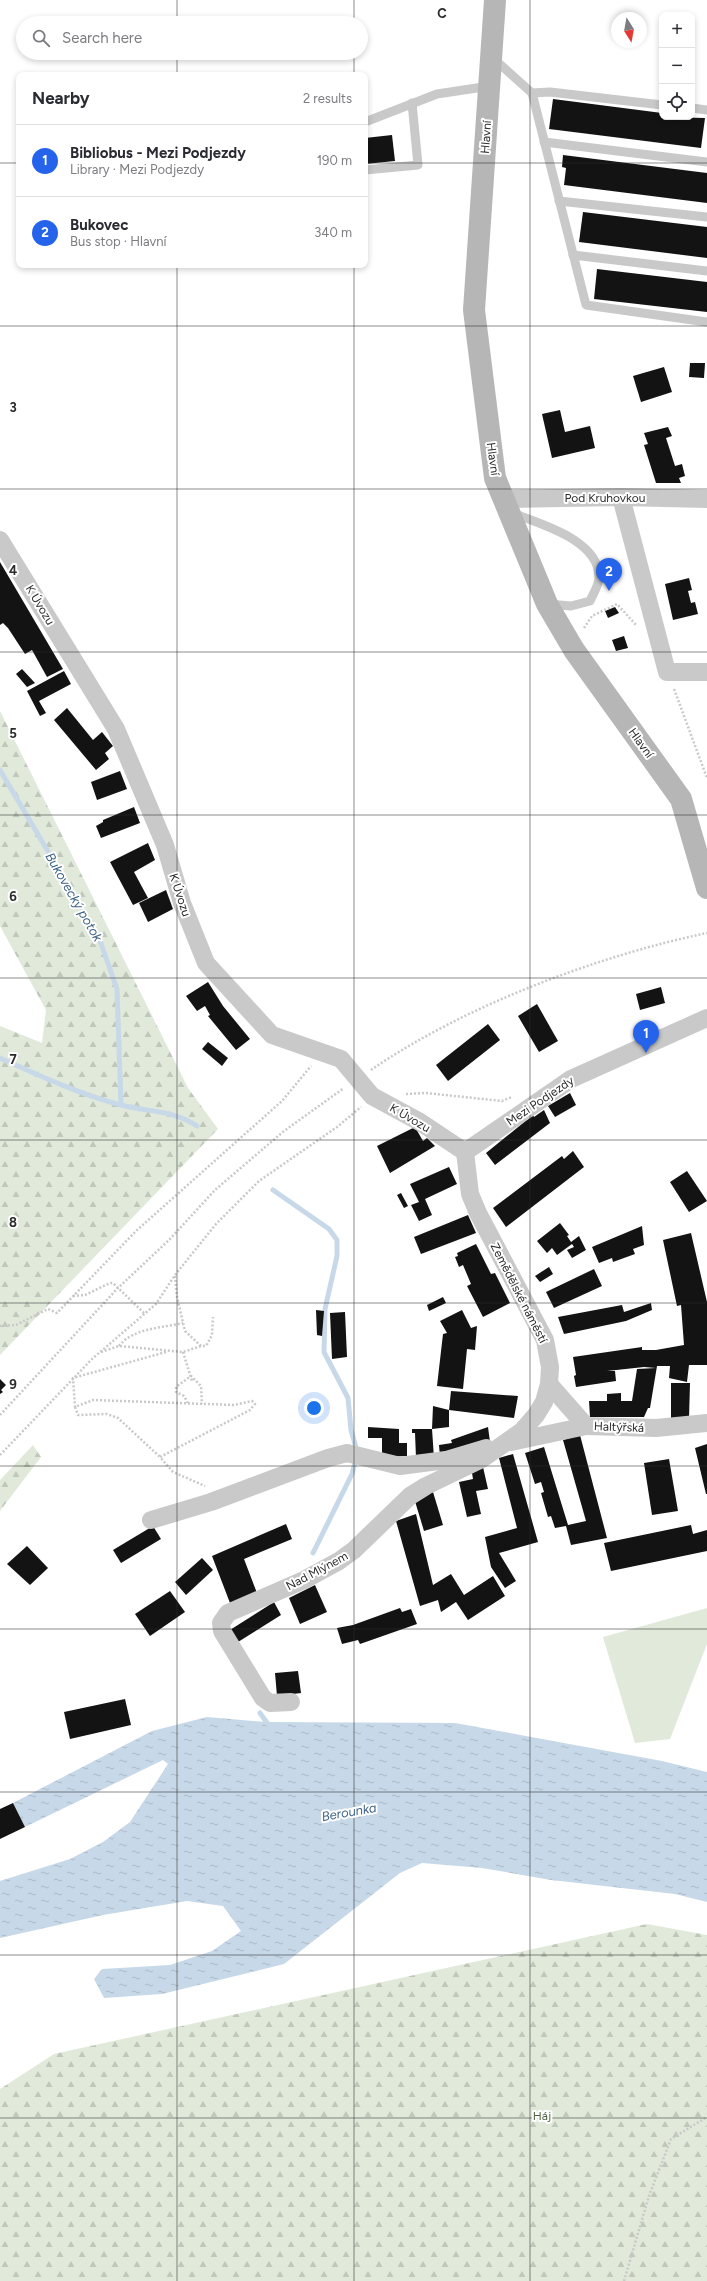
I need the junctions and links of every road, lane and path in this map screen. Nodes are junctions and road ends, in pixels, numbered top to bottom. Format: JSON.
{"nodes":[{"id":1,"x":495,"y":0,"type":"edge"},
{"id":2,"x":492,"y":58,"type":"junction"},
{"id":3,"x":490,"y":86,"type":"junction"},
{"id":4,"x":532,"y":93,"type":"junction"},
{"id":5,"x":412,"y":103,"type":"junction"},
{"id":6,"x":659,"y":105,"type":"edge"},
{"id":7,"x":695,"y":108,"type":"edge"},
{"id":8,"x":707,"y":110,"type":"edge"},
{"id":9,"x":368,"y":121,"type":"edge"},
{"id":10,"x":544,"y":142,"type":"junction"},
{"id":11,"x":707,"y":162,"type":"edge"},
{"id":12,"x":368,"y":170,"type":"edge"},
{"id":13,"x":559,"y":201,"type":"junction"},
{"id":14,"x":707,"y":217,"type":"edge"},
{"id":15,"x":573,"y":255,"type":"junction"},
{"id":16,"x":707,"y":271,"type":"edge"},
{"id":17,"x":707,"y":322,"type":"edge"},
{"id":18,"x":621,"y":497,"type":"junction"},
{"id":19,"x":707,"y":498,"type":"edge"},
{"id":20,"x":506,"y":505,"type":"junction"},
{"id":21,"x":0,"y":540,"type":"edge"},
{"id":22,"x":547,"y":604,"type":"junction"},
{"id":23,"x":584,"y":633,"type":"dead end"},
{"id":24,"x":657,"y":633,"type":"junction"},
{"id":25,"x":667,"y":672,"type":"junction"},
{"id":26,"x":707,"y":672,"type":"edge"},
{"id":27,"x":707,"y":778,"type":"edge"},
{"id":28,"x":707,"y":886,"type":"edge"},
{"id":29,"x":707,"y":933,"type":"edge"},
{"id":30,"x":707,"y":1018,"type":"edge"},
{"id":31,"x":316,"y":1050,"type":"junction"},
{"id":32,"x":380,"y":1063,"type":"dead end"},
{"id":33,"x":403,"y":1094,"type":"dead end"},
{"id":34,"x":333,"y":1095,"type":"dead end"},
{"id":35,"x":372,"y":1096,"type":"junction"},
{"id":36,"x":516,"y":1096,"type":"dead end"},
{"id":37,"x":465,"y":1152,"type":"junction"},
{"id":38,"x":175,"y":1275,"type":"junction"},
{"id":39,"x":118,"y":1288,"type":"junction"},
{"id":40,"x":73,"y":1296,"type":"junction"},
{"id":41,"x":145,"y":1314,"type":"junction"},
{"id":42,"x":213,"y":1317,"type":"dead end"},
{"id":43,"x":183,"y":1323,"type":"junction"},
{"id":44,"x":0,"y":1326,"type":"edge"},
{"id":45,"x":119,"y":1346,"type":"junction"},
{"id":46,"x":201,"y":1346,"type":"junction"},
{"id":47,"x":166,"y":1352,"type":"junction"},
{"id":48,"x":183,"y":1352,"type":"junction"},
{"id":49,"x":98,"y":1353,"type":"junction"},
{"id":50,"x":191,"y":1376,"type":"junction"},
{"id":51,"x":73,"y":1378,"type":"junction"},
{"id":52,"x":192,"y":1381,"type":"dead end"},
{"id":53,"x":549,"y":1384,"type":"junction"},
{"id":54,"x":188,"y":1403,"type":"junction"},
{"id":55,"x":202,"y":1404,"type":"junction"},
{"id":56,"x":75,"y":1407,"type":"junction"},
{"id":57,"x":0,"y":1415,"type":"edge"},
{"id":58,"x":707,"y":1423,"type":"edge"},
{"id":59,"x":586,"y":1426,"type":"junction"},
{"id":60,"x":503,"y":1443,"type":"junction"},
{"id":61,"x":0,"y":1455,"type":"edge"},
{"id":62,"x":160,"y":1457,"type":"junction"},
{"id":63,"x":211,"y":1502,"type":"junction"},
{"id":64,"x":151,"y":1520,"type":"dead end"},
{"id":65,"x":291,"y":1702,"type":"dead end"},
{"id":66,"x":707,"y":2117,"type":"edge"},
{"id":67,"x":624,"y":2281,"type":"edge"}],
"edges":[{"from":1,"to":2,"type":"street","name":"Hlavní"},
{"from":2,"to":3,"type":"street","name":"Hlavní"},
{"from":2,"to":4,"type":"lane"},
{"from":3,"to":5,"type":"lane"},
{"from":3,"to":20,"type":"street","name":"Hlavní"},
{"from":4,"to":6,"type":"lane"},
{"from":4,"to":10,"type":"lane"},
{"from":5,"to":9,"type":"lane"},
{"from":5,"to":12,"type":"lane"},
{"from":7,"to":8,"type":"lane"},
{"from":10,"to":11,"type":"lane"},
{"from":10,"to":13,"type":"lane"},
{"from":13,"to":14,"type":"lane"},
{"from":13,"to":15,"type":"lane"},
{"from":15,"to":16,"type":"lane"},
{"from":15,"to":17,"type":"lane"},
{"from":18,"to":19,"type":"street","name":"Pod Kruhovkou"},
{"from":18,"to":20,"type":"street","name":"Pod Kruhovkou"},
{"from":18,"to":24,"type":"street"},
{"from":20,"to":22,"type":"street","name":"Hlavní"},
{"from":20,"to":22,"type":"lane"},
{"from":21,"to":31,"type":"street","name":"K Úvozu"},
{"from":22,"to":28,"type":"street","name":"Hlavní"},
{"from":23,"to":24,"type":"path"},
{"from":24,"to":25,"type":"street"},
{"from":25,"to":26,"type":"street"},
{"from":25,"to":27,"type":"path"},
{"from":29,"to":32,"type":"path"},
{"from":30,"to":37,"type":"street","name":"Mezi Podjezdy"},
{"from":31,"to":35,"type":"street","name":"K Úvozu"},
{"from":31,"to":40,"type":"path"},
{"from":33,"to":36,"type":"path"},
{"from":34,"to":39,"type":"path"},
{"from":35,"to":37,"type":"street","name":"K Úvozu"},
{"from":35,"to":38,"type":"path"},
{"from":37,"to":53,"type":"street","name":"Zemědělské náměstí"},
{"from":38,"to":41,"type":"path"},
{"from":38,"to":43,"type":"path"},
{"from":39,"to":40,"type":"path"},
{"from":39,"to":41,"type":"path"},
{"from":39,"to":57,"type":"path"},
{"from":40,"to":44,"type":"path"},
{"from":41,"to":49,"type":"path"},
{"from":42,"to":46,"type":"path"},
{"from":43,"to":45,"type":"path"},
{"from":43,"to":46,"type":"path"},
{"from":45,"to":47,"type":"path"},
{"from":45,"to":49,"type":"path"},
{"from":46,"to":48,"type":"path"},
{"from":47,"to":48,"type":"path"},
{"from":47,"to":51,"type":"path"},
{"from":48,"to":50,"type":"path"},
{"from":49,"to":51,"type":"path"},
{"from":50,"to":52,"type":"path"},
{"from":50,"to":54,"type":"path"},
{"from":50,"to":55,"type":"path"},
{"from":51,"to":56,"type":"path"},
{"from":51,"to":61,"type":"path"},
{"from":53,"to":59,"type":"street","name":"Haltýřská"},
{"from":53,"to":60,"type":"street","name":"Zemědělské náměstí"},
{"from":54,"to":55,"type":"path"},
{"from":54,"to":56,"type":"path"},
{"from":55,"to":62,"type":"path"},
{"from":56,"to":62,"type":"path"},
{"from":58,"to":59,"type":"street","name":"Haltýřská"},
{"from":59,"to":60,"type":"street"},
{"from":60,"to":63,"type":"street"},
{"from":60,"to":65,"type":"street","name":"Nad Mlýnem"},
{"from":62,"to":63,"type":"path"},
{"from":63,"to":64,"type":"street"},
{"from":66,"to":67,"type":"path"}]}
